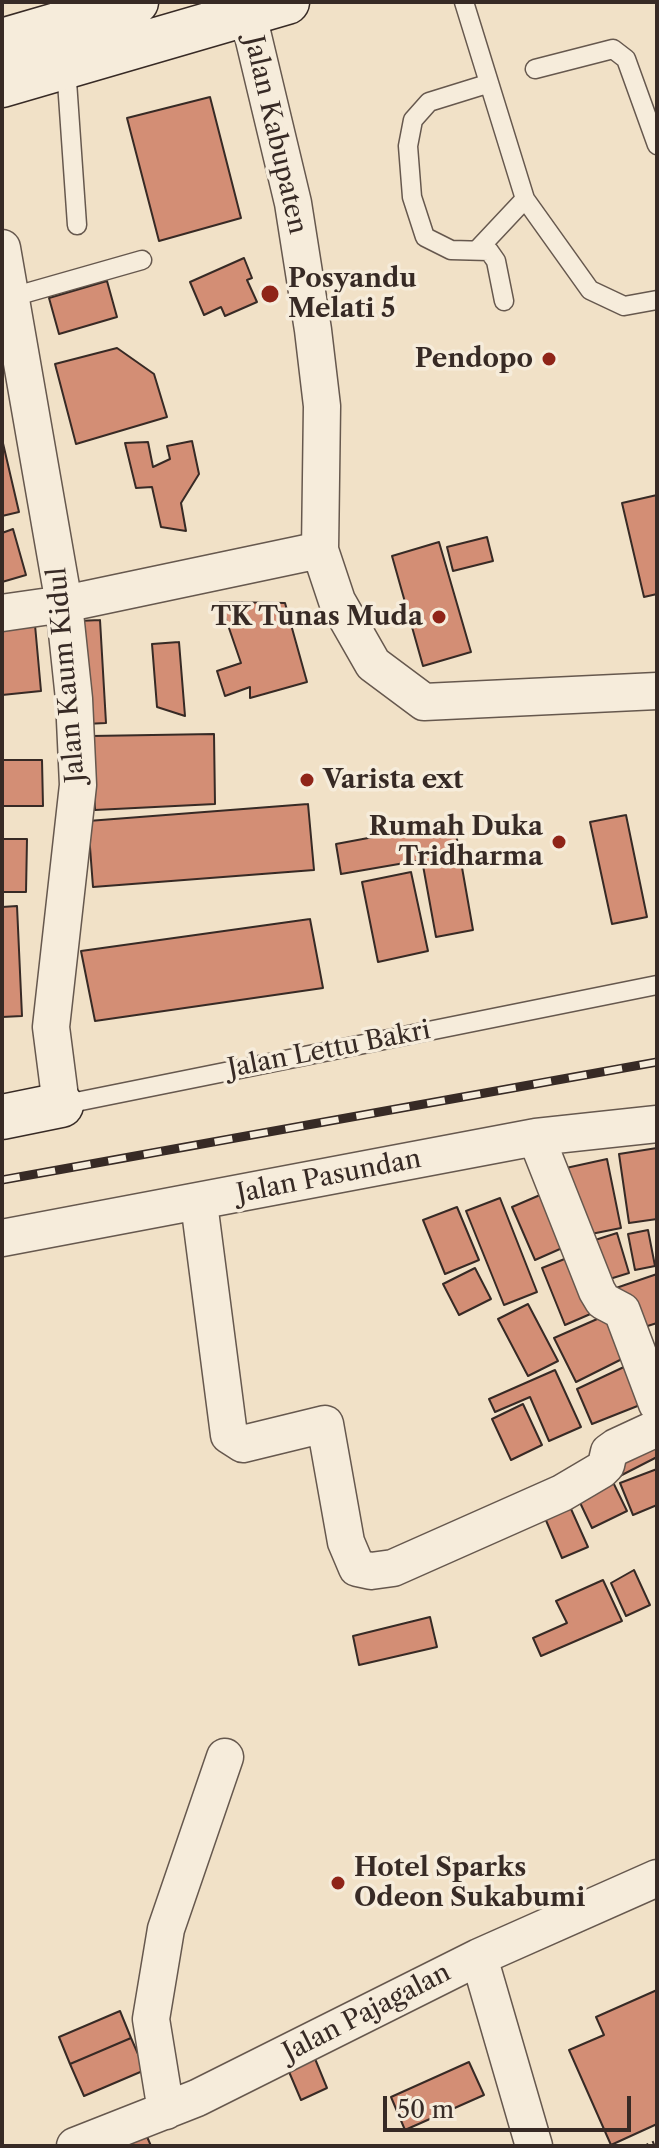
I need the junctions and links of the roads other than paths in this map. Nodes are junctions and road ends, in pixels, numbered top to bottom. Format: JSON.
{"nodes":[{"id":1,"x":136,"y":2,"type":"edge"},
{"id":2,"x":464,"y":2,"type":"edge"},
{"id":3,"x":267,"y":8,"type":"edge"},
{"id":4,"x":2,"y":41,"type":"edge"},
{"id":5,"x":66,"y":67,"type":"junction"},
{"id":6,"x":535,"y":69,"type":"dead end"},
{"id":7,"x":487,"y":84,"type":"junction"},
{"id":8,"x":2,"y":85,"type":"edge"},
{"id":9,"x":657,"y":145,"type":"edge"},
{"id":10,"x":525,"y":199,"type":"junction"},
{"id":11,"x":77,"y":225,"type":"dead end"},
{"id":12,"x":2,"y":248,"type":"edge"},
{"id":13,"x":479,"y":248,"type":"junction"},
{"id":14,"x":142,"y":260,"type":"dead end"},
{"id":15,"x":7,"y":298,"type":"edge"},
{"id":16,"x":657,"y":300,"type":"edge"},
{"id":17,"x":504,"y":301,"type":"dead end"},
{"id":18,"x":320,"y":550,"type":"junction"},
{"id":19,"x":64,"y":604,"type":"junction"},
{"id":20,"x":2,"y":613,"type":"edge"},
{"id":21,"x":657,"y":691,"type":"edge"},
{"id":22,"x":657,"y":985,"type":"edge"},
{"id":23,"x":61,"y":1105,"type":"junction"},
{"id":24,"x":2,"y":1117,"type":"edge"},
{"id":25,"x":657,"y":1124,"type":"edge"},
{"id":26,"x":536,"y":1137,"type":"junction"},
{"id":27,"x":199,"y":1203,"type":"junction"},
{"id":28,"x":2,"y":1238,"type":"edge"},
{"id":29,"x":657,"y":1404,"type":"edge"},
{"id":30,"x":657,"y":1428,"type":"edge"},
{"id":31,"x":225,"y":1757,"type":"dead end"},
{"id":32,"x":657,"y":1878,"type":"edge"},
{"id":33,"x":479,"y":1957,"type":"junction"},
{"id":34,"x":166,"y":2111,"type":"junction"},
{"id":35,"x":75,"y":2146,"type":"edge"},
{"id":36,"x":534,"y":2146,"type":"edge"}],
"edges":[{"from":1,"to":4,"type":"main road"},
{"from":2,"to":7,"type":"lane"},
{"from":3,"to":5,"type":"main road"},
{"from":3,"to":18,"type":"street","name":"Jalan Kabupaten"},
{"from":5,"to":8,"type":"main road"},
{"from":5,"to":11,"type":"lane"},
{"from":6,"to":9,"type":"lane"},
{"from":7,"to":10,"type":"lane"},
{"from":7,"to":13,"type":"lane"},
{"from":10,"to":13,"type":"lane"},
{"from":10,"to":16,"type":"lane"},
{"from":12,"to":15,"type":"street","name":"Jalan Kaum Kidul"},
{"from":13,"to":17,"type":"lane"},
{"from":14,"to":15,"type":"lane"},
{"from":15,"to":19,"type":"street","name":"Jalan Kaum Kidul"},
{"from":18,"to":19,"type":"street"},
{"from":18,"to":21,"type":"street","name":"Jalan Kabupaten"},
{"from":19,"to":20,"type":"street"},
{"from":19,"to":23,"type":"street","name":"Jalan Kaum Kidul"},
{"from":22,"to":23,"type":"lane","name":"Jalan Lettu Bakri"},
{"from":23,"to":24,"type":"main road","name":"Jalan Lettu Bakri"},
{"from":25,"to":26,"type":"street","name":"Jalan Pasundan"},
{"from":26,"to":27,"type":"street","name":"Jalan Pasundan"},
{"from":26,"to":29,"type":"street"},
{"from":27,"to":28,"type":"street","name":"Jalan Pasundan"},
{"from":27,"to":30,"type":"street"},
{"from":31,"to":34,"type":"street"},
{"from":32,"to":33,"type":"street","name":"Jalan Pajagalan"},
{"from":33,"to":34,"type":"street","name":"Jalan Pajagalan"},
{"from":33,"to":36,"type":"street"},
{"from":34,"to":35,"type":"street","name":"Jalan Pajagalan"}]}
